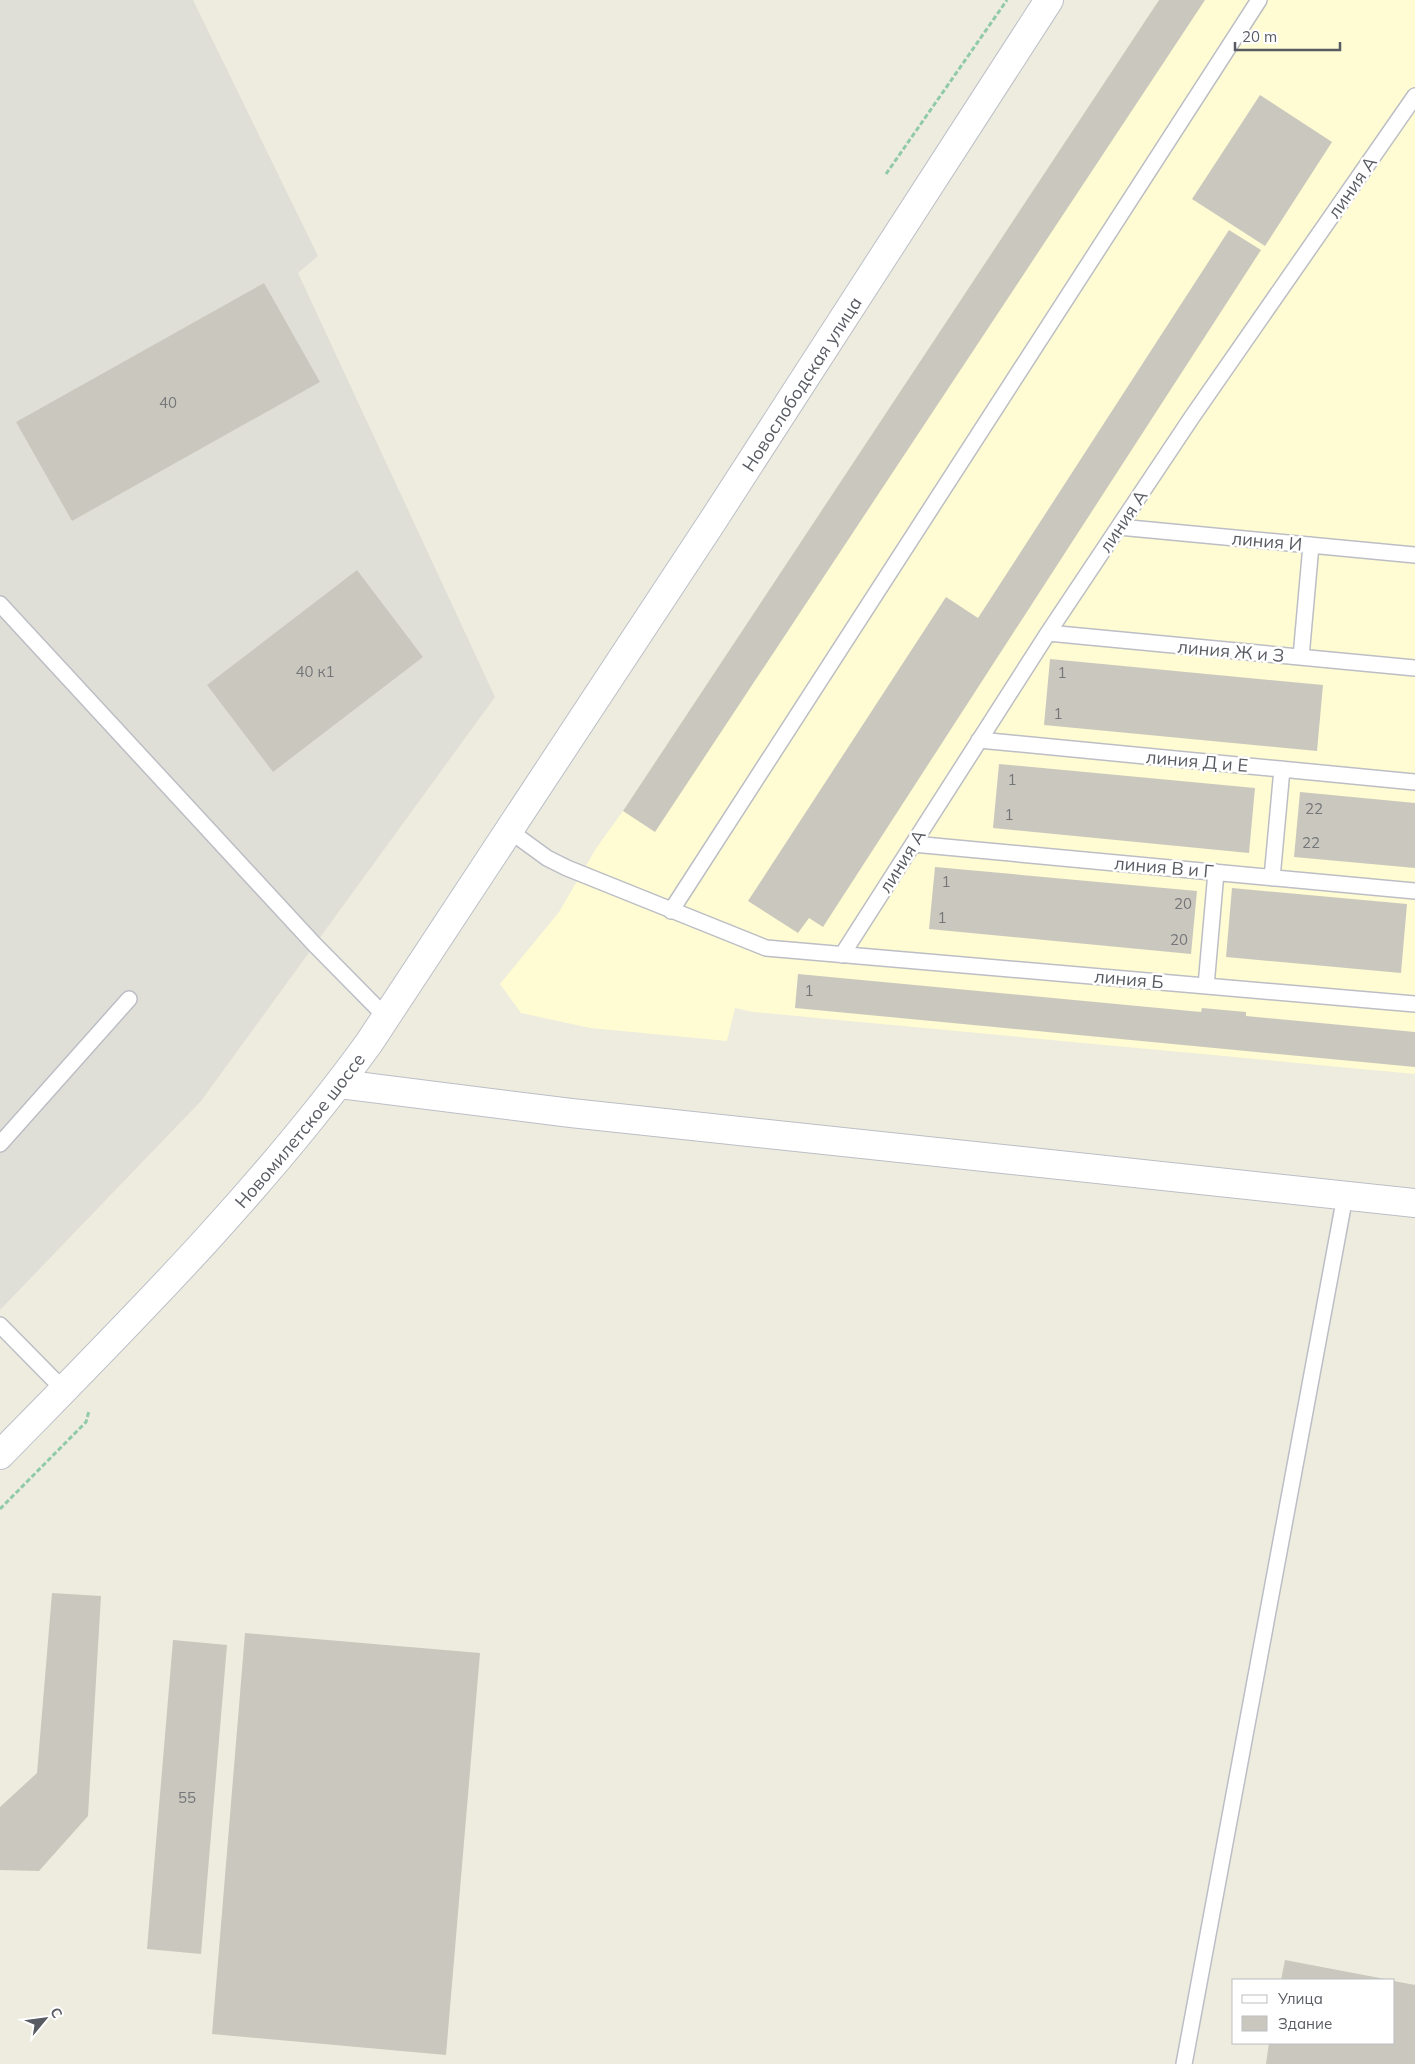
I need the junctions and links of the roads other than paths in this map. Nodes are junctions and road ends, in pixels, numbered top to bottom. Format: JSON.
{"nodes":[{"id":1,"x":1050,"y":0,"type":"edge"},
{"id":2,"x":1259,"y":0,"type":"edge"},
{"id":3,"x":1415,"y":96,"type":"edge"},
{"id":4,"x":1119,"y":527,"type":"junction"},
{"id":5,"x":1312,"y":545,"type":"junction"},
{"id":6,"x":1415,"y":555,"type":"edge"},
{"id":7,"x":0,"y":604,"type":"edge"},
{"id":8,"x":1048,"y":633,"type":"junction"},
{"id":9,"x":1301,"y":657,"type":"junction"},
{"id":10,"x":1415,"y":668,"type":"edge"},
{"id":11,"x":979,"y":740,"type":"junction"},
{"id":12,"x":552,"y":766,"type":"joint"},
{"id":13,"x":1282,"y":769,"type":"junction"},
{"id":14,"x":1415,"y":782,"type":"edge"},
{"id":15,"x":510,"y":831,"type":"junction"},
{"id":16,"x":913,"y":844,"type":"junction"},
{"id":17,"x":1216,"y":872,"type":"junction"},
{"id":18,"x":1272,"y":878,"type":"junction"},
{"id":19,"x":1415,"y":891,"type":"edge"},
{"id":20,"x":671,"y":911,"type":"junction"},
{"id":21,"x":842,"y":955,"type":"junction"},
{"id":22,"x":1206,"y":986,"type":"junction"},
{"id":23,"x":130,"y":999,"type":"dead end"},
{"id":24,"x":1415,"y":1004,"type":"edge"},
{"id":25,"x":387,"y":1018,"type":"junction"},
{"id":26,"x":340,"y":1084,"type":"junction"},
{"id":27,"x":0,"y":1144,"type":"edge"},
{"id":28,"x":1345,"y":1196,"type":"junction"},
{"id":29,"x":1415,"y":1203,"type":"edge"},
{"id":30,"x":0,"y":1325,"type":"edge"},
{"id":31,"x":64,"y":1390,"type":"junction"},
{"id":32,"x":0,"y":1455,"type":"edge"},
{"id":33,"x":1184,"y":2064,"type":"edge"}],
"edges":[{"from":1,"to":12,"type":"main road","name":"Новослободская улица"},
{"from":2,"to":20,"type":"lane"},
{"from":3,"to":4,"type":"lane","name":"линия А"},
{"from":4,"to":5,"type":"lane","name":"линия И"},
{"from":4,"to":8,"type":"lane","name":"линия А"},
{"from":5,"to":6,"type":"lane","name":"линия И"},
{"from":5,"to":9,"type":"lane"},
{"from":7,"to":25,"type":"lane"},
{"from":8,"to":9,"type":"lane","name":"линия Ж и З"},
{"from":8,"to":11,"type":"lane","name":"линия А"},
{"from":9,"to":10,"type":"lane","name":"линия Ж и З"},
{"from":11,"to":13,"type":"lane","name":"линия Д и Е"},
{"from":11,"to":16,"type":"lane","name":"линия А"},
{"from":12,"to":15,"type":"main road","name":"Новомилетское шоссе"},
{"from":13,"to":14,"type":"lane","name":"линия Д и Е"},
{"from":13,"to":18,"type":"lane"},
{"from":15,"to":20,"type":"lane","name":"линия Б"},
{"from":15,"to":25,"type":"main road","name":"Новомилетское шоссе"},
{"from":16,"to":17,"type":"lane","name":"линия В и Г"},
{"from":16,"to":21,"type":"lane","name":"линия А"},
{"from":17,"to":18,"type":"lane","name":"линия В и Г"},
{"from":17,"to":22,"type":"lane"},
{"from":18,"to":19,"type":"lane","name":"линия В и Г"},
{"from":20,"to":21,"type":"lane","name":"линия Б"},
{"from":21,"to":22,"type":"lane","name":"линия Б"},
{"from":22,"to":24,"type":"lane","name":"линия Б"},
{"from":23,"to":27,"type":"lane"},
{"from":25,"to":26,"type":"main road","name":"Новомилетское шоссе"},
{"from":26,"to":28,"type":"main road"},
{"from":26,"to":31,"type":"main road","name":"Новомилетское шоссе"},
{"from":28,"to":29,"type":"main road"},
{"from":28,"to":33,"type":"lane"},
{"from":30,"to":31,"type":"lane"},
{"from":31,"to":32,"type":"main road","name":"Новомилетское шоссе"}]}
